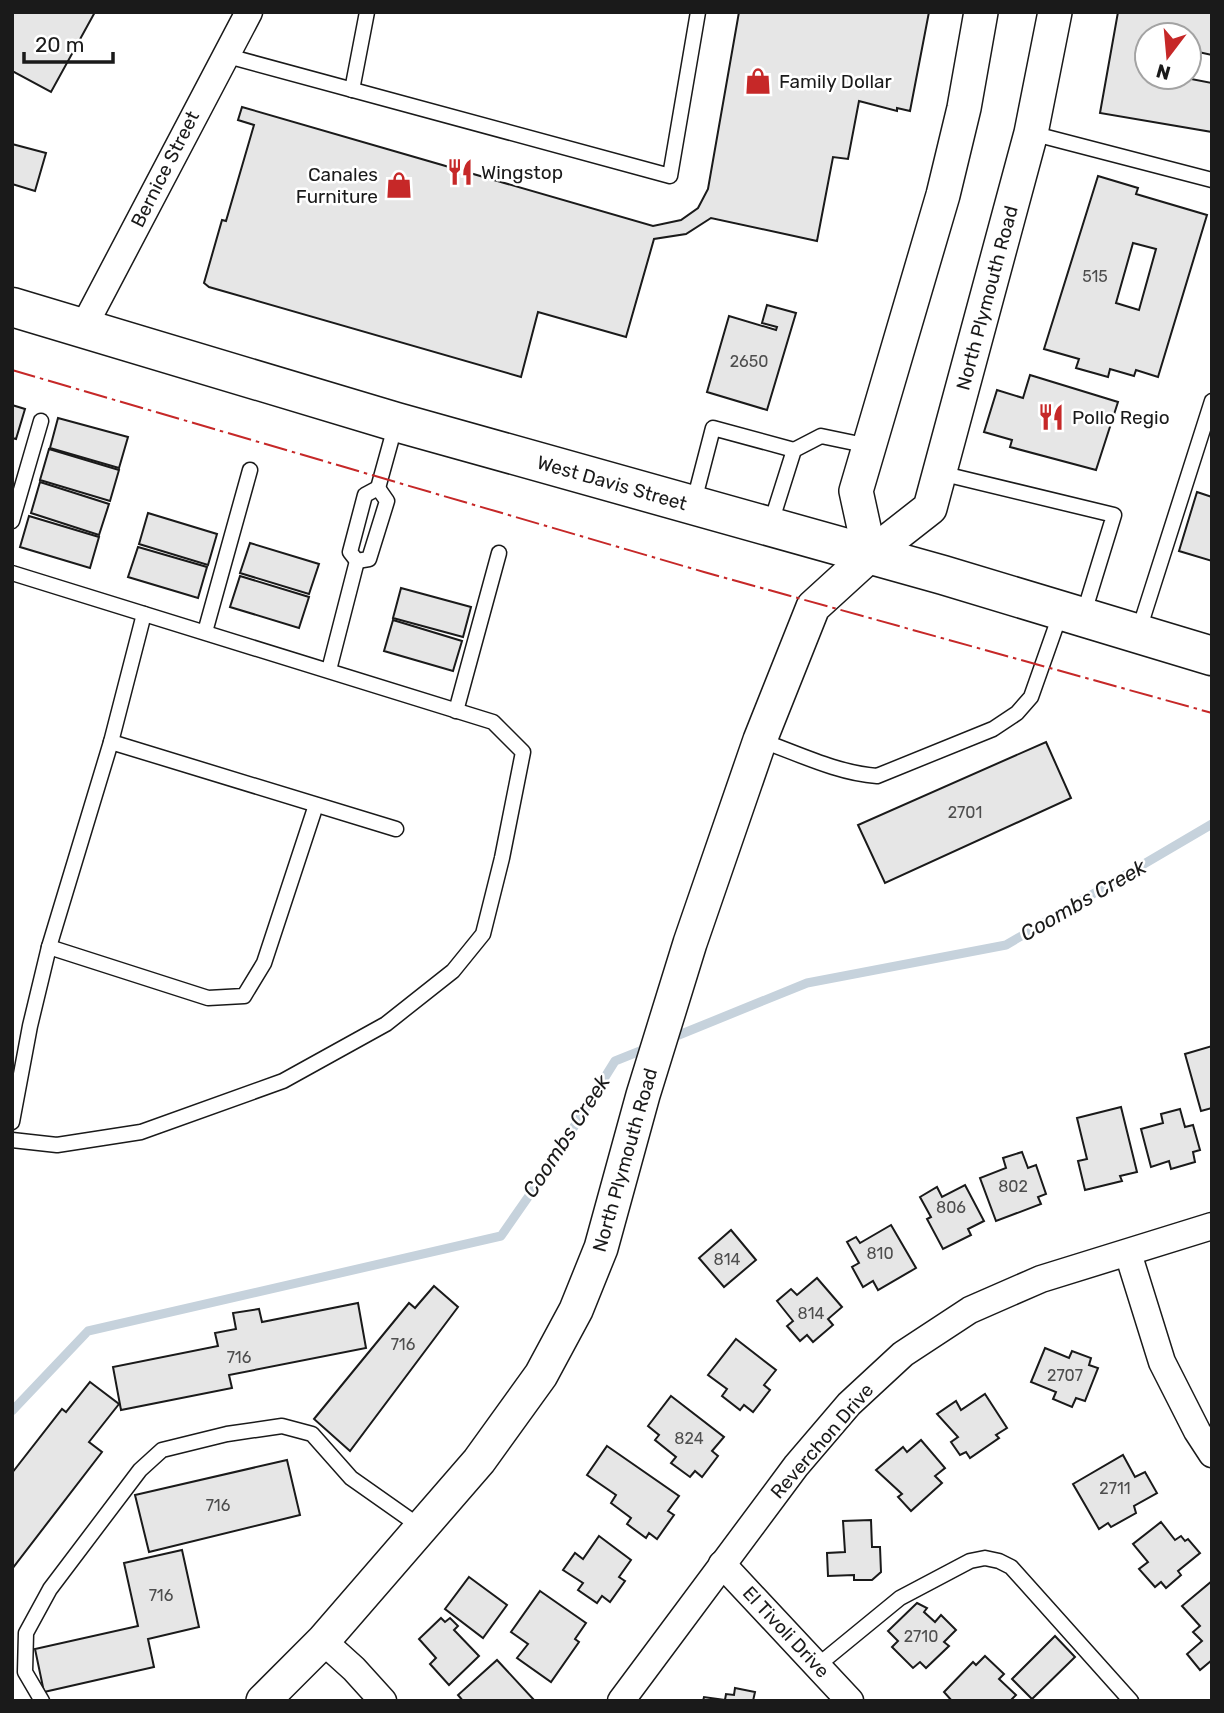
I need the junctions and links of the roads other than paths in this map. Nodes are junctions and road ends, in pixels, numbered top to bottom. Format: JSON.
{"nodes":[{"id":1,"x":248,"y":12,"type":"edge"},
{"id":2,"x":367,"y":12,"type":"edge"},
{"id":3,"x":698,"y":12,"type":"edge"},
{"id":4,"x":981,"y":12,"type":"edge"},
{"id":5,"x":1055,"y":12,"type":"edge"},
{"id":6,"x":224,"y":55,"type":"junction"},
{"id":7,"x":352,"y":90,"type":"junction"},
{"id":8,"x":1031,"y":133,"type":"junction"},
{"id":9,"x":1212,"y":180,"type":"edge"},
{"id":10,"x":12,"y":307,"type":"edge"},
{"id":11,"x":83,"y":328,"type":"junction"},
{"id":12,"x":1212,"y":401,"type":"edge"},
{"id":13,"x":41,"y":421,"type":"dead end"},
{"id":14,"x":397,"y":422,"type":"junction"},
{"id":15,"x":869,"y":446,"type":"junction"},
{"id":16,"x":793,"y":450,"type":"junction"},
{"id":17,"x":250,"y":470,"type":"dead end"},
{"id":18,"x":940,"y":472,"type":"junction"},
{"id":19,"x":378,"y":488,"type":"junction"},
{"id":20,"x":693,"y":506,"type":"junction"},
{"id":21,"x":12,"y":521,"type":"edge"},
{"id":22,"x":770,"y":526,"type":"junction"},
{"id":23,"x":499,"y":553,"type":"dead end"},
{"id":24,"x":870,"y":555,"type":"junction"},
{"id":25,"x":357,"y":561,"type":"junction"},
{"id":26,"x":12,"y":573,"type":"edge"},
{"id":27,"x":144,"y":614,"type":"junction"},
{"id":28,"x":1072,"y":614,"type":"junction"},
{"id":29,"x":205,"y":632,"type":"junction"},
{"id":30,"x":1138,"y":634,"type":"junction"},
{"id":31,"x":1212,"y":656,"type":"edge"},
{"id":32,"x":329,"y":670,"type":"junction"},
{"id":33,"x":456,"y":711,"type":"junction"},
{"id":34,"x":760,"y":740,"type":"junction"},
{"id":35,"x":111,"y":742,"type":"junction"},
{"id":36,"x":316,"y":805,"type":"junction"},
{"id":37,"x":396,"y":829,"type":"dead end"},
{"id":38,"x":49,"y":947,"type":"junction"},
{"id":39,"x":12,"y":1122,"type":"edge"},
{"id":40,"x":12,"y":1140,"type":"edge"},
{"id":41,"x":1212,"y":1226,"type":"edge"},
{"id":42,"x":1128,"y":1253,"type":"junction"},
{"id":43,"x":1205,"y":1427,"type":"edge"},
{"id":44,"x":1212,"y":1454,"type":"edge"},
{"id":45,"x":422,"y":1528,"type":"junction"},
{"id":46,"x":722,"y":1564,"type":"junction"},
{"id":47,"x":323,"y":1641,"type":"junction"},
{"id":48,"x":817,"y":1666,"type":"junction"},
{"id":49,"x":42,"y":1701,"type":"edge"},
{"id":50,"x":262,"y":1701,"type":"edge"},
{"id":51,"x":383,"y":1701,"type":"edge"},
{"id":52,"x":621,"y":1701,"type":"edge"},
{"id":53,"x":850,"y":1701,"type":"edge"},
{"id":54,"x":1131,"y":1701,"type":"edge"}],
"edges":[{"from":1,"to":6,"type":"street","name":"Bernice Street"},
{"from":2,"to":7,"type":"lane"},
{"from":3,"to":7,"type":"lane"},
{"from":4,"to":15,"type":"street"},
{"from":5,"to":8,"type":"street","name":"North Plymouth Road"},
{"from":6,"to":7,"type":"lane"},
{"from":6,"to":11,"type":"street","name":"Bernice Street"},
{"from":8,"to":9,"type":"lane"},
{"from":8,"to":18,"type":"street","name":"North Plymouth Road"},
{"from":10,"to":11,"type":"main road","name":"West Davis Street"},
{"from":11,"to":14,"type":"main road","name":"West Davis Street"},
{"from":12,"to":30,"type":"lane"},
{"from":13,"to":21,"type":"lane"},
{"from":14,"to":19,"type":"lane"},
{"from":14,"to":20,"type":"main road","name":"West Davis Street"},
{"from":15,"to":16,"type":"lane"},
{"from":15,"to":24,"type":"street"},
{"from":16,"to":20,"type":"lane"},
{"from":16,"to":22,"type":"lane"},
{"from":17,"to":29,"type":"lane"},
{"from":18,"to":24,"type":"street","name":"North Plymouth Road"},
{"from":18,"to":28,"type":"lane"},
{"from":19,"to":25,"type":"lane"},
{"from":19,"to":25,"type":"lane"},
{"from":20,"to":22,"type":"main road","name":"West Davis Street"},
{"from":22,"to":24,"type":"main road","name":"West Davis Street"},
{"from":23,"to":33,"type":"lane"},
{"from":24,"to":28,"type":"main road","name":"West Davis Street"},
{"from":24,"to":34,"type":"street","name":"North Plymouth Road"},
{"from":25,"to":32,"type":"lane"},
{"from":26,"to":27,"type":"lane"},
{"from":27,"to":29,"type":"lane"},
{"from":27,"to":35,"type":"lane"},
{"from":28,"to":30,"type":"main road","name":"West Davis Street"},
{"from":28,"to":34,"type":"lane"},
{"from":29,"to":32,"type":"lane"},
{"from":30,"to":31,"type":"main road","name":"West Davis Street"},
{"from":32,"to":33,"type":"lane"},
{"from":33,"to":40,"type":"lane"},
{"from":34,"to":45,"type":"street","name":"North Plymouth Road"},
{"from":35,"to":36,"type":"lane"},
{"from":35,"to":38,"type":"lane"},
{"from":36,"to":37,"type":"lane"},
{"from":36,"to":38,"type":"lane"},
{"from":38,"to":39,"type":"lane"},
{"from":41,"to":42,"type":"street","name":"Reverchon Drive"},
{"from":42,"to":43,"type":"street"},
{"from":42,"to":46,"type":"street","name":"Reverchon Drive"},
{"from":43,"to":44,"type":"street"},
{"from":45,"to":47,"type":"street","name":"North Plymouth Road"},
{"from":45,"to":49,"type":"lane"},
{"from":46,"to":48,"type":"street","name":"El Tivoli Drive"},
{"from":46,"to":52,"type":"street","name":"Reverchon Drive"},
{"from":47,"to":50,"type":"street","name":"North Plymouth Road"},
{"from":47,"to":51,"type":"street"},
{"from":48,"to":53,"type":"street","name":"El Tivoli Drive"},
{"from":48,"to":54,"type":"lane"}]}
